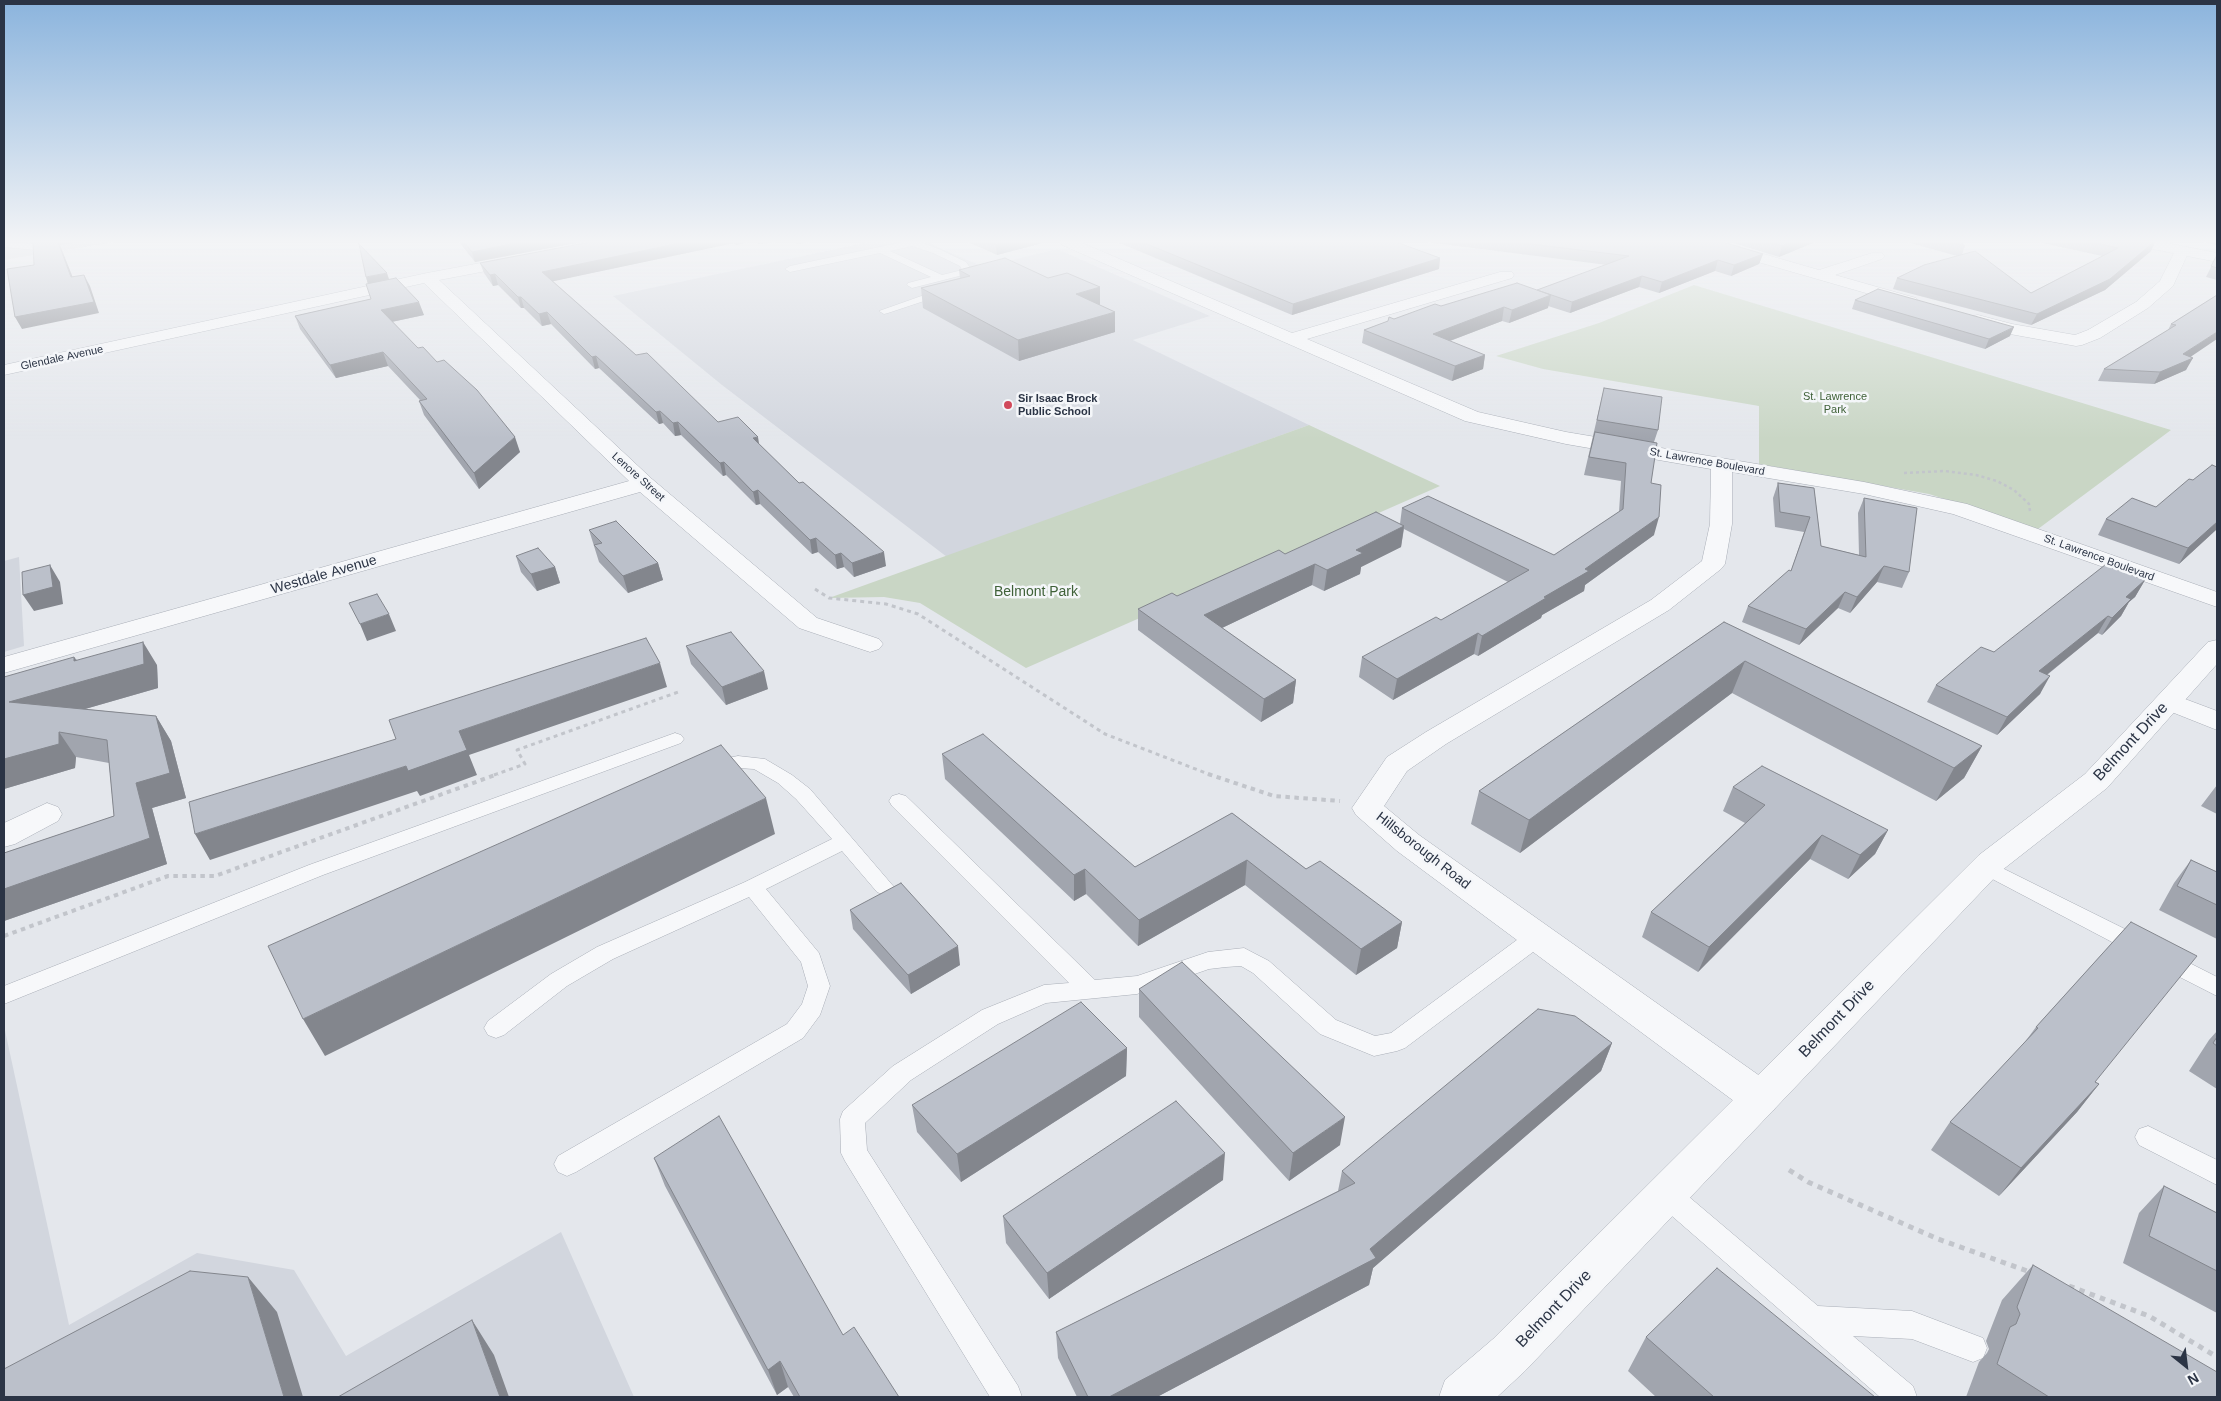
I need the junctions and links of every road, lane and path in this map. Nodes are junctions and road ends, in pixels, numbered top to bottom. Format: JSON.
{"nodes":[{"id":1,"x":292,"y":307,"type":"edge"},
{"id":2,"x":458,"y":307,"type":"edge"},
{"id":3,"x":895,"y":307,"type":"edge"},
{"id":4,"x":1217,"y":307,"type":"edge"},
{"id":5,"x":1397,"y":307,"type":"edge"},
{"id":6,"x":2138,"y":307,"type":"edge"},
{"id":7,"x":884,"y":311,"type":"dead end"},
{"id":8,"x":1962,"y":316,"type":"edge"},
{"id":9,"x":1290,"y":339,"type":"junction"},
{"id":10,"x":4,"y":370,"type":"edge"},
{"id":11,"x":1722,"y":465,"type":"junction"},
{"id":12,"x":1899,"y":474,"type":"dead end"},
{"id":13,"x":644,"y":484,"type":"junction"},
{"id":14,"x":2031,"y":516,"type":"dead end"},
{"id":15,"x":815,"y":589,"type":"dead end"},
{"id":16,"x":2217,"y":600,"type":"edge"},
{"id":17,"x":870,"y":644,"type":"dead end"},
{"id":18,"x":2217,"y":648,"type":"edge"},
{"id":19,"x":4,"y":665,"type":"edge"},
{"id":20,"x":681,"y":691,"type":"dead end"},
{"id":21,"x":2170,"y":701,"type":"junction"},
{"id":22,"x":2217,"y":721,"type":"edge"},
{"id":23,"x":675,"y":739,"type":"dead end"},
{"id":24,"x":696,"y":773,"type":"edge"},
{"id":25,"x":899,"y":801,"type":"dead end"},
{"id":26,"x":1340,"y":801,"type":"dead end"},
{"id":27,"x":47,"y":814,"type":"dead end"},
{"id":28,"x":4,"y":836,"type":"edge"},
{"id":29,"x":845,"y":841,"type":"junction"},
{"id":30,"x":1986,"y":867,"type":"junction"},
{"id":31,"x":752,"y":887,"type":"junction"},
{"id":32,"x":884,"y":887,"type":"dead end"},
{"id":33,"x":4,"y":936,"type":"edge"},
{"id":34,"x":1537,"y":937,"type":"junction"},
{"id":35,"x":2217,"y":987,"type":"edge"},
{"id":36,"x":1091,"y":990,"type":"junction"},
{"id":37,"x":4,"y":995,"type":"edge"},
{"id":38,"x":496,"y":1028,"type":"dead end"},
{"id":39,"x":1760,"y":1098,"type":"junction"},
{"id":40,"x":2148,"y":1137,"type":"dead end"},
{"id":41,"x":567,"y":1164,"type":"dead end"},
{"id":42,"x":1789,"y":1170,"type":"dead end"},
{"id":43,"x":2217,"y":1173,"type":"edge"},
{"id":44,"x":1666,"y":1194,"type":"junction"},
{"id":45,"x":2039,"y":1276,"type":"edge"},
{"id":46,"x":2066,"y":1286,"type":"edge"},
{"id":47,"x":1812,"y":1320,"type":"junction"},
{"id":48,"x":1973,"y":1348,"type":"dead end"},
{"id":49,"x":2217,"y":1357,"type":"edge"},
{"id":50,"x":1007,"y":1397,"type":"edge"},
{"id":51,"x":1462,"y":1397,"type":"edge"},
{"id":52,"x":1902,"y":1397,"type":"edge"}],
"edges":[{"from":1,"to":10,"type":"street","name":"Glendale Avenue"},
{"from":2,"to":13,"type":"street","name":"Lenore Street"},
{"from":3,"to":7,"type":"lane"},
{"from":4,"to":9,"type":"street","name":"St. Lawrence Boulevard"},
{"from":5,"to":9,"type":"street"},
{"from":6,"to":8,"type":"street"},
{"from":9,"to":11,"type":"street","name":"St. Lawrence Boulevard"},
{"from":11,"to":16,"type":"street","name":"St. Lawrence Boulevard"},
{"from":11,"to":34,"type":"street","name":"Hillsborough Road"},
{"from":12,"to":14,"type":"path"},
{"from":13,"to":17,"type":"street","name":"Lenore Street"},
{"from":13,"to":19,"type":"street","name":"Westdale Avenue"},
{"from":15,"to":26,"type":"path"},
{"from":18,"to":21,"type":"street","name":"Belmont Drive"},
{"from":20,"to":33,"type":"path"},
{"from":21,"to":22,"type":"street"},
{"from":21,"to":30,"type":"street","name":"Belmont Drive"},
{"from":23,"to":37,"type":"lane"},
{"from":24,"to":29,"type":"lane"},
{"from":25,"to":36,"type":"lane"},
{"from":27,"to":28,"type":"street"},
{"from":29,"to":31,"type":"lane"},
{"from":29,"to":32,"type":"lane"},
{"from":30,"to":35,"type":"lane"},
{"from":30,"to":39,"type":"street","name":"Belmont Drive"},
{"from":31,"to":38,"type":"lane"},
{"from":31,"to":41,"type":"lane"},
{"from":34,"to":36,"type":"lane"},
{"from":34,"to":39,"type":"street","name":"Hillsborough Road"},
{"from":36,"to":50,"type":"lane"},
{"from":39,"to":44,"type":"street","name":"Belmont Drive"},
{"from":40,"to":43,"type":"lane"},
{"from":42,"to":45,"type":"path"},
{"from":44,"to":47,"type":"lane"},
{"from":44,"to":51,"type":"street","name":"Belmont Drive"},
{"from":46,"to":49,"type":"path"},
{"from":47,"to":48,"type":"lane"},
{"from":47,"to":52,"type":"lane"}]}
